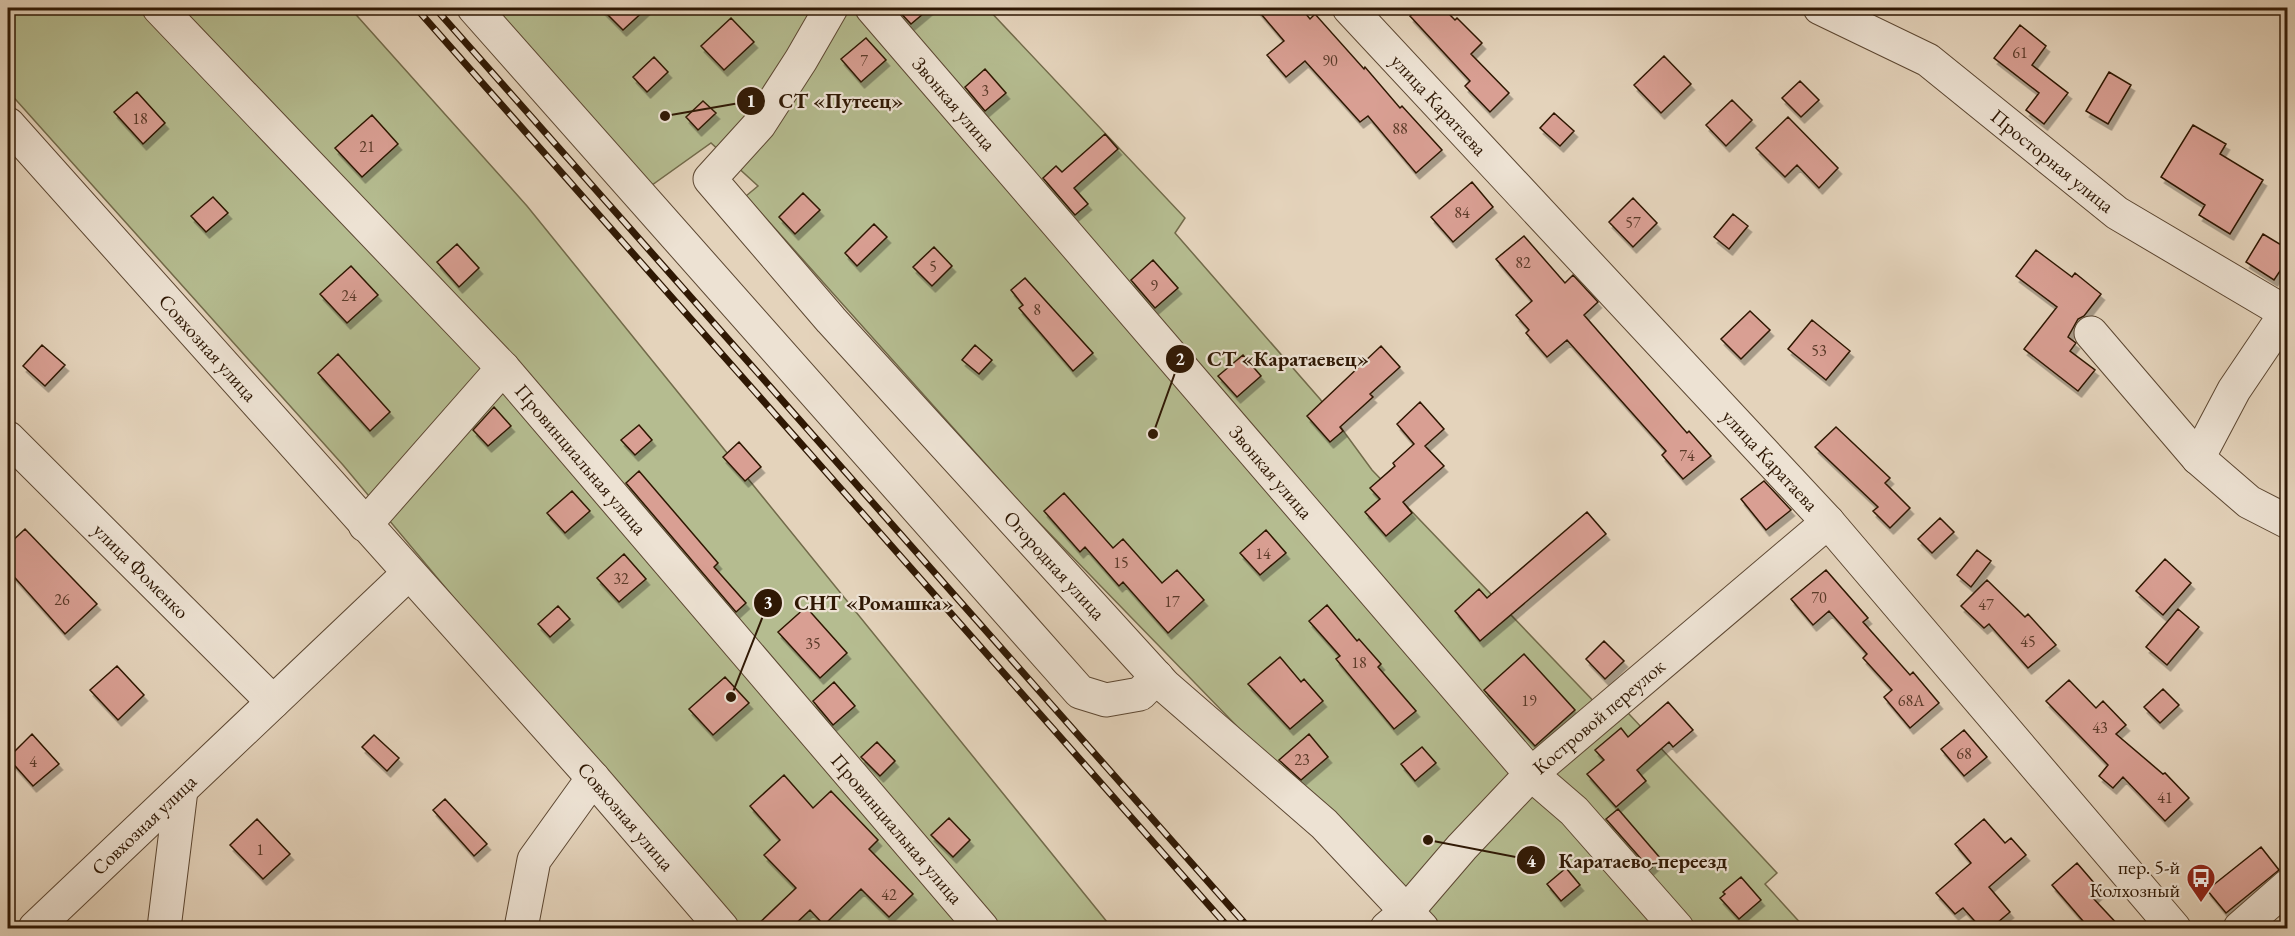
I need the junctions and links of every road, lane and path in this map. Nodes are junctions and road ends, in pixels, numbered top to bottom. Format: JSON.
{"nodes":[{"id":1,"x":159,"y":8,"type":"edge"},
{"id":2,"x":474,"y":8,"type":"edge"},
{"id":3,"x":831,"y":8,"type":"edge"},
{"id":4,"x":873,"y":8,"type":"edge"},
{"id":5,"x":1348,"y":8,"type":"edge"},
{"id":6,"x":1820,"y":8,"type":"edge"},
{"id":7,"x":8,"y":124,"type":"edge"},
{"id":8,"x":2287,"y":314,"type":"edge"},
{"id":9,"x":2091,"y":333,"type":"dead end"},
{"id":10,"x":503,"y":368,"type":"junction"},
{"id":11,"x":8,"y":438,"type":"edge"},
{"id":12,"x":2198,"y":458,"type":"junction"},
{"id":13,"x":1828,"y":522,"type":"junction"},
{"id":14,"x":2288,"y":522,"type":"edge"},
{"id":15,"x":365,"y":525,"type":"junction"},
{"id":16,"x":409,"y":573,"type":"junction"},
{"id":17,"x":1157,"y":677,"type":"junction"},
{"id":18,"x":273,"y":702,"type":"junction"},
{"id":19,"x":1531,"y":774,"type":"junction"},
{"id":20,"x":593,"y":778,"type":"junction"},
{"id":21,"x":181,"y":790,"type":"junction"},
{"id":22,"x":2288,"y":886,"type":"edge"},
{"id":23,"x":1405,"y":923,"type":"edge"},
{"id":24,"x":36,"y":928,"type":"edge"},
{"id":25,"x":164,"y":928,"type":"edge"},
{"id":26,"x":521,"y":928,"type":"edge"},
{"id":27,"x":722,"y":928,"type":"edge"},
{"id":28,"x":982,"y":928,"type":"edge"},
{"id":29,"x":1677,"y":928,"type":"edge"},
{"id":30,"x":2174,"y":928,"type":"edge"},
{"id":31,"x":2240,"y":928,"type":"edge"}],
"edges":[{"from":1,"to":10,"type":"street","name":"Провинциальная улица"},
{"from":2,"to":17,"type":"street"},
{"from":3,"to":17,"type":"street","name":"Огородная улица"},
{"from":4,"to":19,"type":"street","name":"Звонкая улица"},
{"from":5,"to":13,"type":"street","name":"улица Каратаева"},
{"from":6,"to":8,"type":"street","name":"Просторная улица"},
{"from":7,"to":15,"type":"street","name":"Совхозная улица"},
{"from":8,"to":12,"type":"street"},
{"from":9,"to":12,"type":"street"},
{"from":10,"to":15,"type":"street"},
{"from":10,"to":28,"type":"street","name":"Провинциальная улица"},
{"from":11,"to":18,"type":"street","name":"улица Фоменко"},
{"from":12,"to":14,"type":"street"},
{"from":13,"to":19,"type":"street","name":"Костровой переулок"},
{"from":13,"to":30,"type":"street","name":"улица Каратаева"},
{"from":15,"to":16,"type":"street","name":"Совхозная улица"},
{"from":16,"to":18,"type":"street","name":"Совхозная улица"},
{"from":16,"to":20,"type":"street","name":"Совхозная улица"},
{"from":17,"to":23,"type":"street","name":"Огородная улица"},
{"from":18,"to":21,"type":"street","name":"Совхозная улица"},
{"from":19,"to":23,"type":"street","name":"Костровой переулок"},
{"from":19,"to":29,"type":"street","name":"Звонкая улица"},
{"from":20,"to":26,"type":"street"},
{"from":20,"to":27,"type":"street","name":"Совхозная улица"},
{"from":21,"to":24,"type":"street","name":"Совхозная улица"},
{"from":21,"to":25,"type":"street"},
{"from":22,"to":31,"type":"street"}]}
